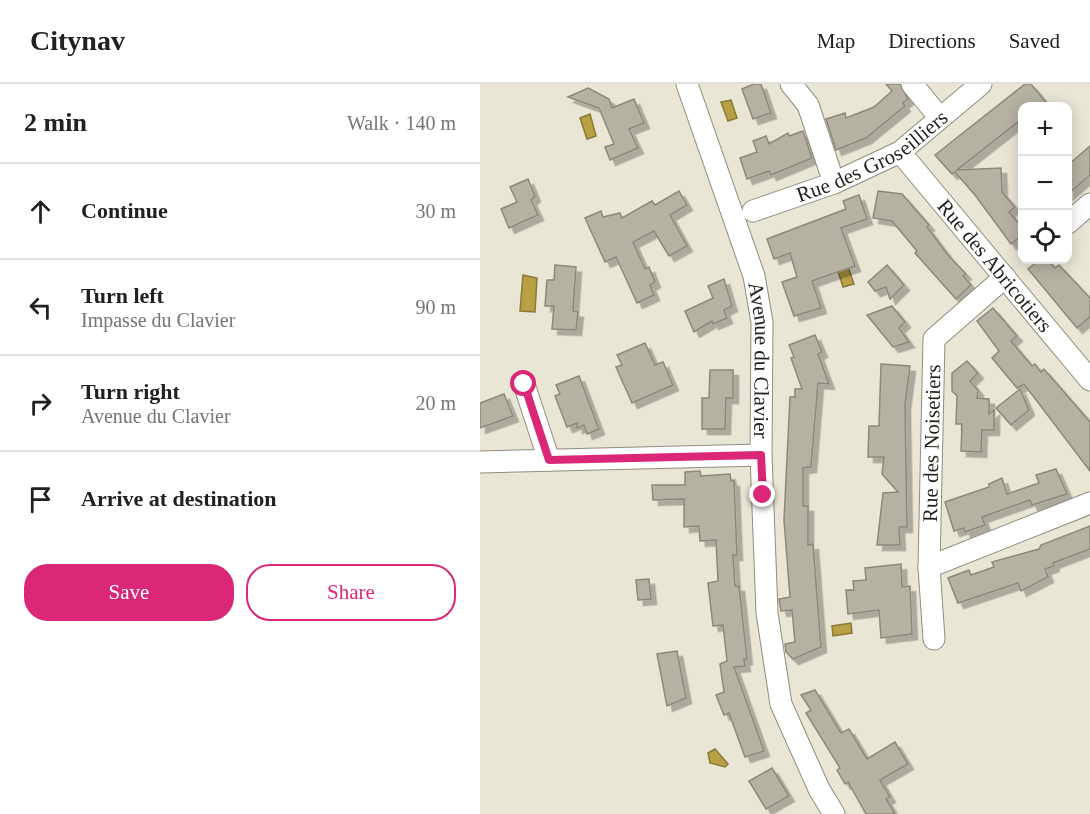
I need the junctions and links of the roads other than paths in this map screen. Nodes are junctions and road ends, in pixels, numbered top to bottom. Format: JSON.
{"nodes":[{"id":1,"x":687,"y":84,"type":"edge"},
{"id":2,"x":791,"y":84,"type":"edge"},
{"id":3,"x":912,"y":84,"type":"edge"},
{"id":4,"x":981,"y":84,"type":"edge"},
{"id":5,"x":940,"y":118,"type":"junction"},
{"id":6,"x":900,"y":152,"type":"junction"},
{"id":7,"x":834,"y":183,"type":"junction"},
{"id":8,"x":1090,"y":204,"type":"edge"},
{"id":9,"x":753,"y":211,"type":"dead end"},
{"id":10,"x":1072,"y":220,"type":"edge"},
{"id":11,"x":1005,"y":277,"type":"junction"},
{"id":12,"x":1090,"y":380,"type":"edge"},
{"id":13,"x":524,"y":384,"type":"dead end"},
{"id":14,"x":761,"y":455,"type":"junction"},
{"id":15,"x":549,"y":460,"type":"junction"},
{"id":16,"x":480,"y":462,"type":"edge"},
{"id":17,"x":1090,"y":503,"type":"edge"},
{"id":18,"x":929,"y":567,"type":"junction"},
{"id":19,"x":934,"y":639,"type":"dead end"},
{"id":20,"x":834,"y":814,"type":"edge"}],
"edges":[{"from":1,"to":14,"type":"street","name":"Avenue du Clavier"},
{"from":2,"to":7,"type":"street"},
{"from":3,"to":5,"type":"street"},
{"from":4,"to":5,"type":"street","name":"Rue des Groseilliers"},
{"from":5,"to":6,"type":"street","name":"Rue des Groseilliers"},
{"from":6,"to":7,"type":"street","name":"Rue des Groseilliers"},
{"from":6,"to":11,"type":"street","name":"Rue des Abricotiers"},
{"from":7,"to":9,"type":"street","name":"Rue des Groseilliers"},
{"from":8,"to":10,"type":"street"},
{"from":11,"to":12,"type":"street","name":"Rue des Abricotiers"},
{"from":11,"to":18,"type":"street","name":"Rue des Noisetiers"},
{"from":13,"to":15,"type":"street"},
{"from":14,"to":15,"type":"street"},
{"from":14,"to":20,"type":"street","name":"Avenue du Clavier"},
{"from":15,"to":16,"type":"street"},
{"from":17,"to":18,"type":"street"},
{"from":18,"to":19,"type":"street","name":"Rue des Noisetiers"}]}
